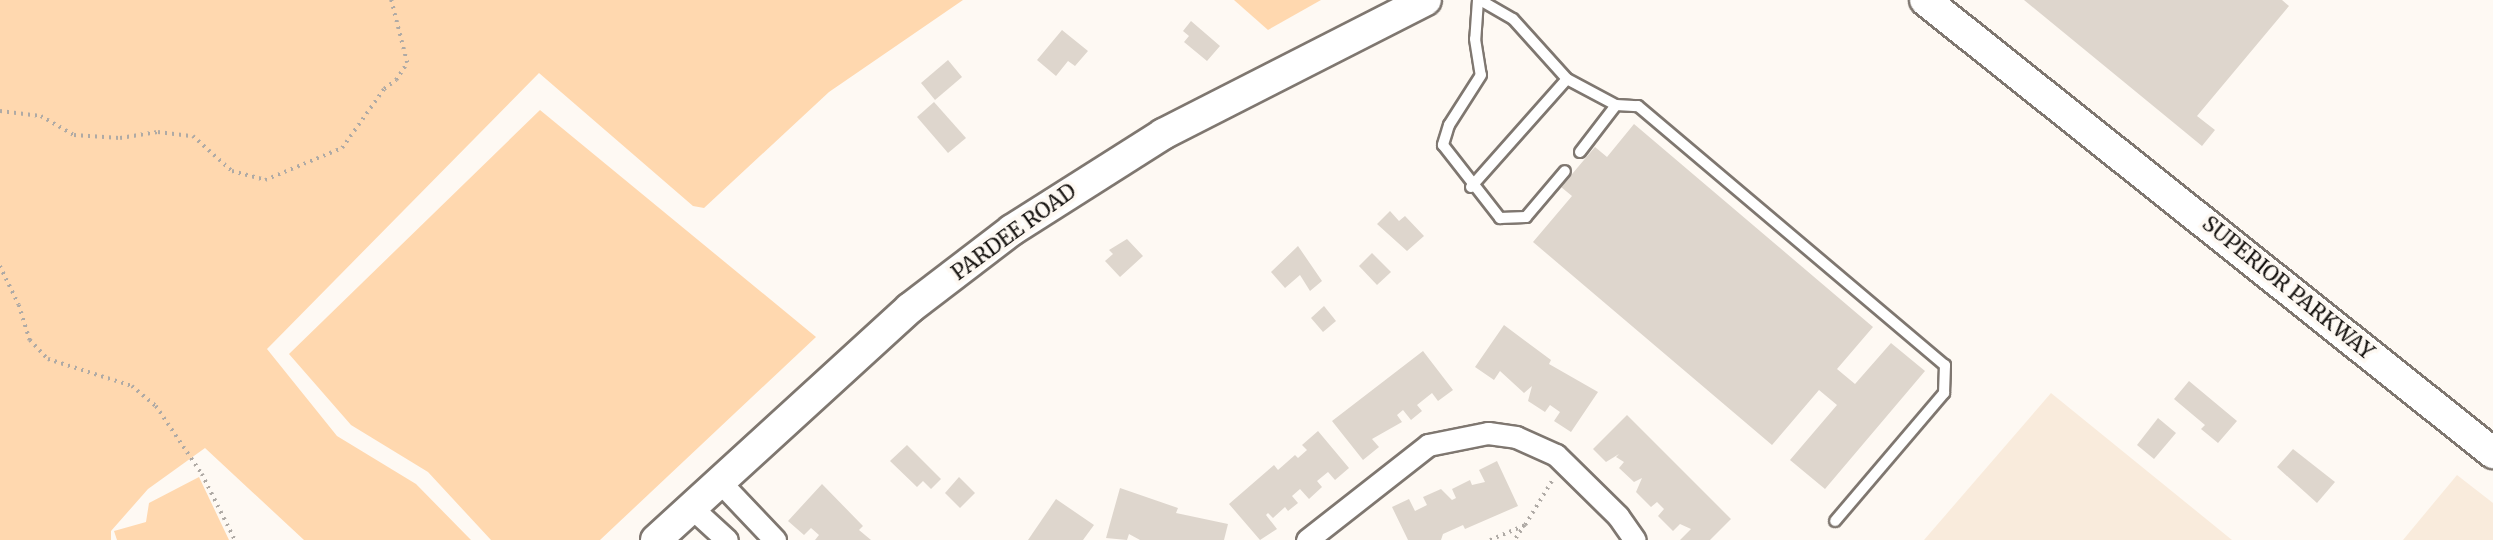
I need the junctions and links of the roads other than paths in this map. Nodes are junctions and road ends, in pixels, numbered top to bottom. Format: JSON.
{"nodes":[{"id":1,"x":1426,"y":0,"type":"edge"},
{"id":2,"x":1479,"y":0,"type":"edge"},
{"id":3,"x":1925,"y":0,"type":"edge"},
{"id":4,"x":1567,"y":79,"type":"junction"},
{"id":5,"x":1616,"y":105,"type":"junction"},
{"id":6,"x":1580,"y":152,"type":"dead end"},
{"id":7,"x":1565,"y":171,"type":"dead end"},
{"id":8,"x":1471,"y":187,"type":"junction"},
{"id":9,"x":2493,"y":453,"type":"edge"},
{"id":10,"x":720,"y":482,"type":"junction"},
{"id":11,"x":692,"y":508,"type":"junction"},
{"id":12,"x":1835,"y":521,"type":"dead end"},
{"id":13,"x":1313,"y":537,"type":"edge"},
{"id":14,"x":656,"y":540,"type":"edge"},
{"id":15,"x":727,"y":540,"type":"edge"},
{"id":16,"x":775,"y":540,"type":"edge"},
{"id":17,"x":1635,"y":540,"type":"edge"}],
"edges":[{"from":1,"to":10,"type":"main road","name":"PARDEE ROAD"},
{"from":2,"to":4,"type":"lane"},
{"from":2,"to":8,"type":"lane"},
{"from":3,"to":9,"type":"main road","name":"SUPERIOR PARKWAY"},
{"from":4,"to":5,"type":"lane"},
{"from":4,"to":8,"type":"lane"},
{"from":5,"to":6,"type":"lane"},
{"from":5,"to":12,"type":"lane"},
{"from":7,"to":8,"type":"lane"},
{"from":10,"to":11,"type":"main road","name":"PARDEE ROAD"},
{"from":10,"to":16,"type":"street"},
{"from":11,"to":14,"type":"main road","name":"PARDEE ROAD"},
{"from":11,"to":15,"type":"street"},
{"from":13,"to":17,"type":"street"}]}
